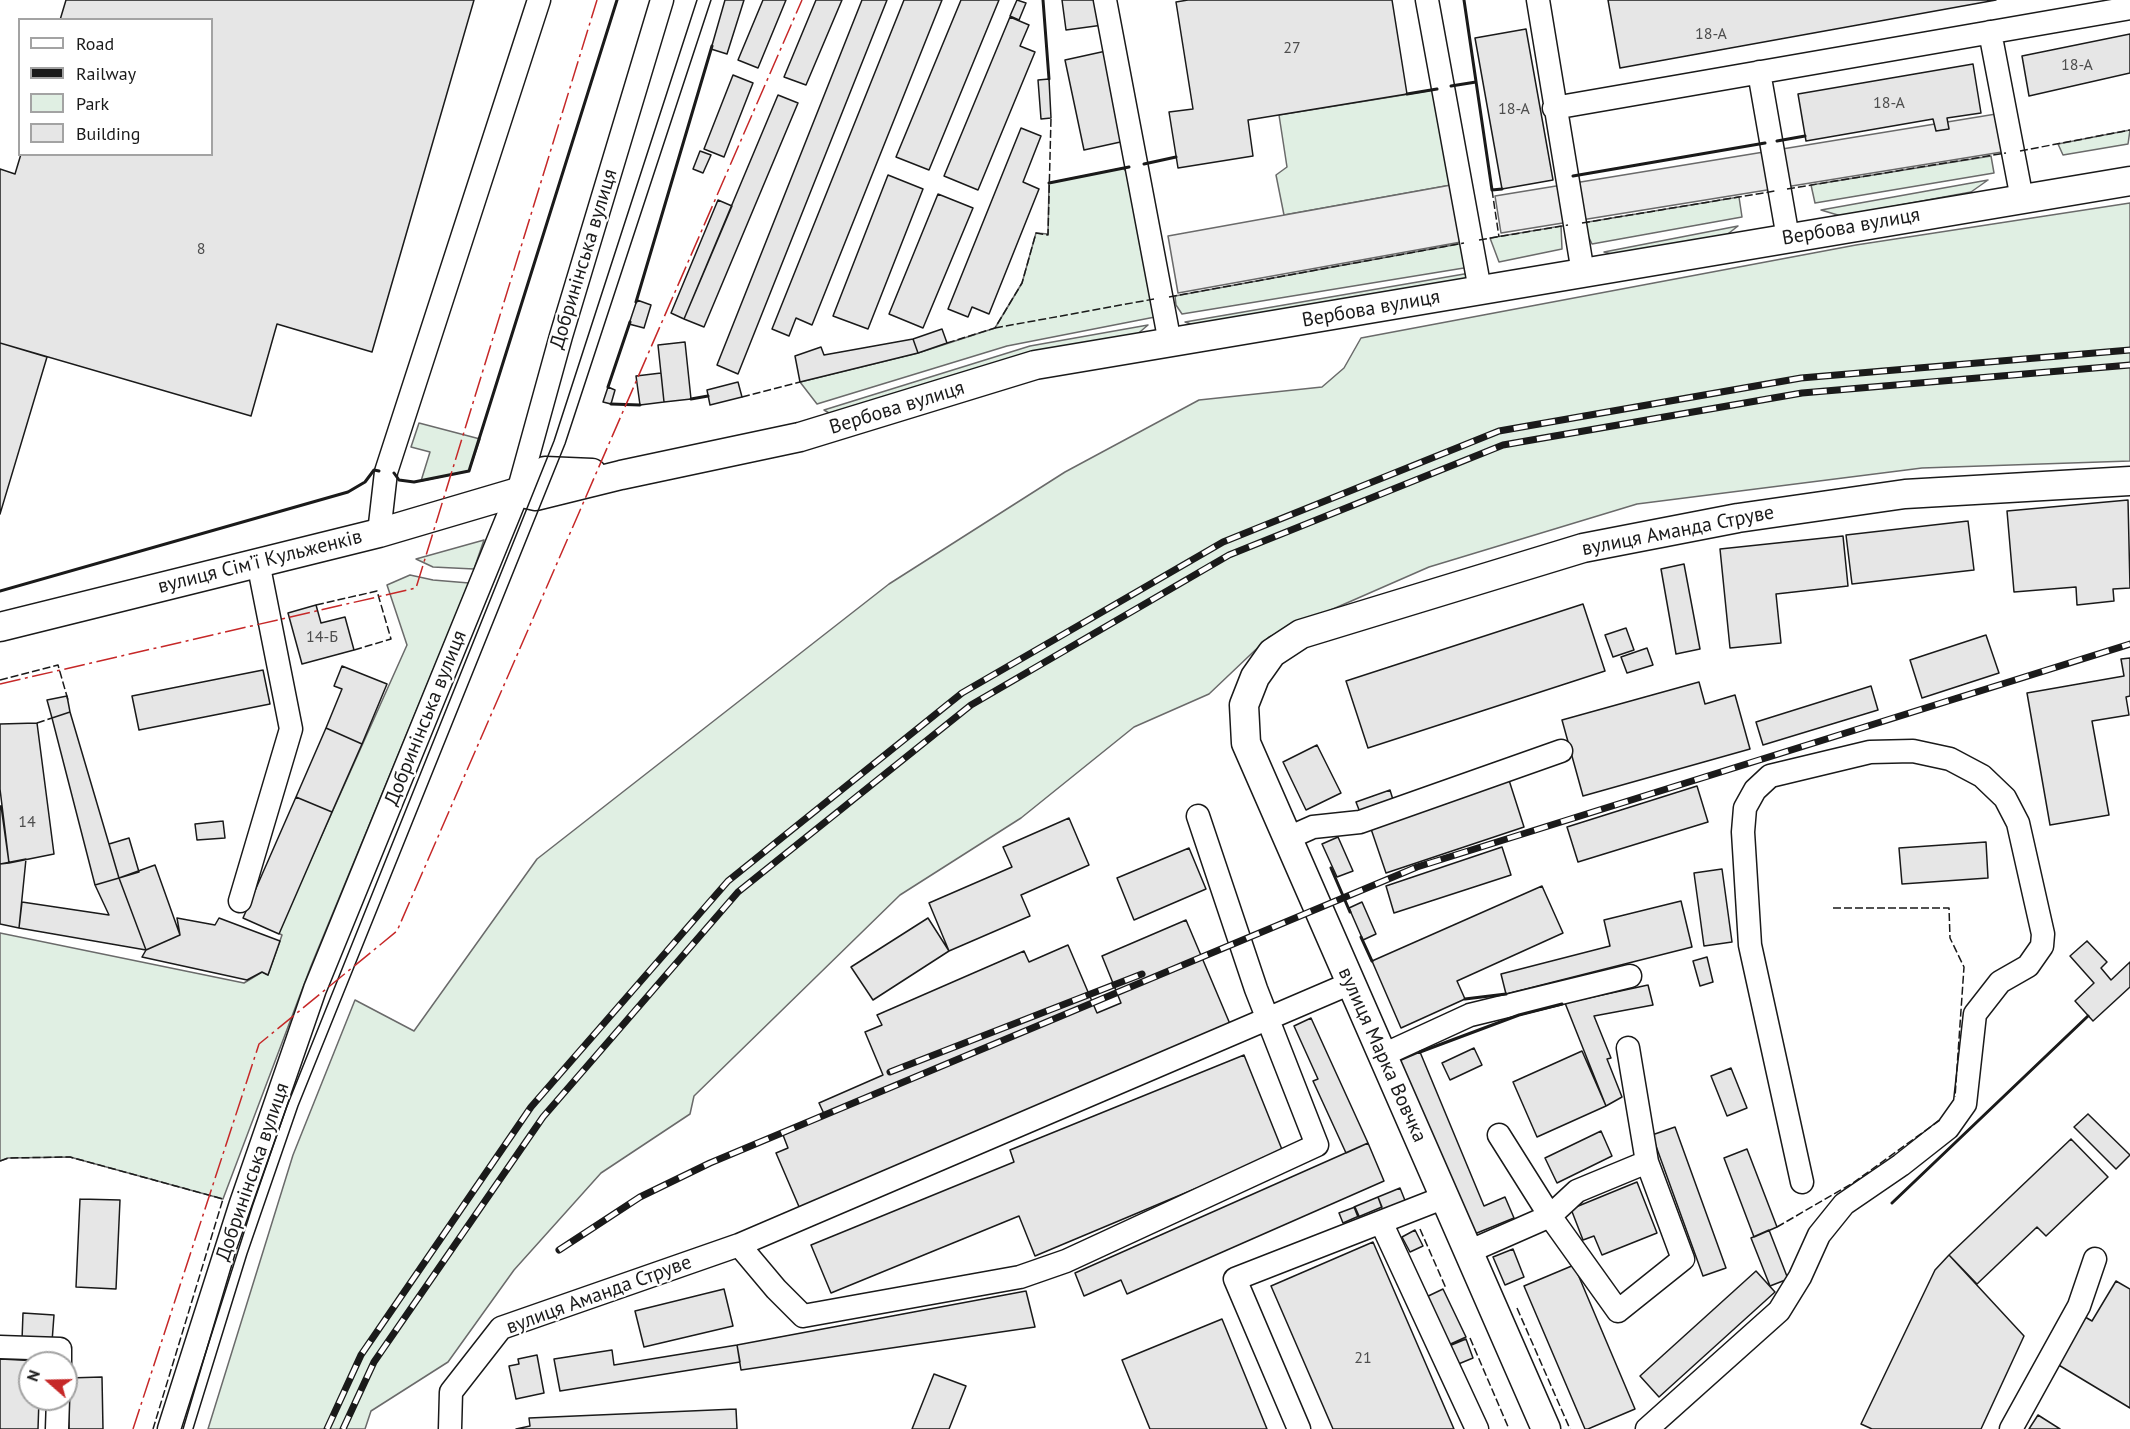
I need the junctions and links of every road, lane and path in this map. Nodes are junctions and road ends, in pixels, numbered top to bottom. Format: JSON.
{"nodes":[{"id":1,"x":538,"y":0,"type":"edge"},
{"id":2,"x":662,"y":0,"type":"edge"},
{"id":3,"x":1105,"y":0,"type":"edge"},
{"id":4,"x":1427,"y":0,"type":"edge"},
{"id":5,"x":1538,"y":0,"type":"edge"},
{"id":6,"x":2130,"y":8,"type":"edge"},
{"id":7,"x":1990,"y":32,"type":"junction"},
{"id":8,"x":1759,"y":72,"type":"junction"},
{"id":9,"x":1554,"y":108,"type":"junction"},
{"id":10,"x":2130,"y":181,"type":"edge"},
{"id":11,"x":2022,"y":199,"type":"junction"},
{"id":12,"x":1788,"y":238,"type":"junction"},
{"id":13,"x":1583,"y":273,"type":"junction"},
{"id":14,"x":1480,"y":290,"type":"junction"},
{"id":15,"x":1170,"y":343,"type":"junction"},
{"id":16,"x":2130,"y":481,"type":"edge"},
{"id":17,"x":518,"y":492,"type":"junction"},
{"id":18,"x":379,"y":533,"type":"junction"},
{"id":19,"x":258,"y":562,"type":"junction"},
{"id":20,"x":0,"y":627,"type":"edge"},
{"id":21,"x":1255,"y":677,"type":"joint"},
{"id":22,"x":1560,"y":751,"type":"dead end"},
{"id":23,"x":1198,"y":816,"type":"dead end"},
{"id":24,"x":1288,"y":838,"type":"junction"},
{"id":25,"x":240,"y":901,"type":"dead end"},
{"id":26,"x":1630,"y":976,"type":"dead end"},
{"id":27,"x":1351,"y":983,"type":"junction"},
{"id":28,"x":1268,"y":1019,"type":"junction"},
{"id":29,"x":1629,"y":1048,"type":"dead end"},
{"id":30,"x":1383,"y":1055,"type":"junction"},
{"id":31,"x":1499,"y":1135,"type":"dead end"},
{"id":32,"x":1647,"y":1162,"type":"junction"},
{"id":33,"x":1802,"y":1182,"type":"dead end"},
{"id":34,"x":1445,"y":1197,"type":"junction"},
{"id":35,"x":1550,"y":1216,"type":"junction"},
{"id":36,"x":1381,"y":1222,"type":"junction"},
{"id":37,"x":739,"y":1245,"type":"junction"},
{"id":38,"x":1468,"y":1252,"type":"junction"},
{"id":39,"x":2095,"y":1259,"type":"dead end"},
{"id":40,"x":0,"y":1347,"type":"edge"},
{"id":41,"x":60,"y":1351,"type":"edge"},
{"id":42,"x":58,"y":1411,"type":"edge"},
{"id":43,"x":57,"y":1429,"type":"edge"},
{"id":44,"x":169,"y":1429,"type":"edge"},
{"id":45,"x":450,"y":1429,"type":"edge"},
{"id":46,"x":1299,"y":1429,"type":"edge"},
{"id":47,"x":1477,"y":1429,"type":"edge"},
{"id":48,"x":1546,"y":1429,"type":"edge"},
{"id":49,"x":1647,"y":1429,"type":"edge"},
{"id":50,"x":2011,"y":1429,"type":"edge"}],
"edges":[{"from":1,"to":18,"type":"street"},
{"from":2,"to":17,"type":"street","name":"Добринінська вулиця"},
{"from":3,"to":15,"type":"street"},
{"from":4,"to":14,"type":"street"},
{"from":5,"to":9,"type":"street"},
{"from":6,"to":7,"type":"street"},
{"from":7,"to":8,"type":"street"},
{"from":7,"to":11,"type":"street"},
{"from":8,"to":9,"type":"street"},
{"from":8,"to":12,"type":"street"},
{"from":9,"to":13,"type":"street"},
{"from":10,"to":11,"type":"main road","name":"Вербова вулиця"},
{"from":11,"to":12,"type":"main road","name":"Вербова вулиця"},
{"from":12,"to":13,"type":"main road","name":"Вербова вулиця"},
{"from":13,"to":14,"type":"main road","name":"Вербова вулиця"},
{"from":14,"to":15,"type":"main road","name":"Вербова вулиця"},
{"from":15,"to":17,"type":"main road","name":"Вербова вулиця"},
{"from":16,"to":21,"type":"main road","name":"вулиця Аманда Струве"},
{"from":17,"to":18,"type":"main road","name":"вулиця Сімʼї Кульженків"},
{"from":17,"to":44,"type":"street","name":"Добринінська вулиця"},
{"from":18,"to":19,"type":"main road","name":"вулиця Сімʼї Кульженків"},
{"from":19,"to":20,"type":"main road","name":"вулиця Сімʼї Кульженків"},
{"from":19,"to":25,"type":"street"},
{"from":21,"to":24,"type":"main road","name":"вулиця Марка Вовчка"},
{"from":22,"to":24,"type":"street"},
{"from":23,"to":28,"type":"street"},
{"from":24,"to":27,"type":"main road","name":"вулиця Марка Вовчка"},
{"from":26,"to":30,"type":"street"},
{"from":27,"to":28,"type":"street","name":"вулиця Аманда Струве"},
{"from":27,"to":30,"type":"main road","name":"вулиця Марка Вовчка"},
{"from":28,"to":37,"type":"street","name":"вулиця Аманда Струве"},
{"from":28,"to":37,"type":"street"},
{"from":29,"to":32,"type":"street"},
{"from":30,"to":34,"type":"main road","name":"вулиця Марка Вовчка"},
{"from":31,"to":35,"type":"street"},
{"from":32,"to":35,"type":"street"},
{"from":32,"to":35,"type":"street"},
{"from":33,"to":49,"type":"street"},
{"from":34,"to":36,"type":"street"},
{"from":34,"to":38,"type":"main road","name":"вулиця Марка Вовчка"},
{"from":35,"to":38,"type":"street"},
{"from":36,"to":46,"type":"street"},
{"from":36,"to":47,"type":"street"},
{"from":37,"to":45,"type":"street","name":"вулиця Аманда Струве"},
{"from":38,"to":48,"type":"main road","name":"вулиця Марка Вовчка"},
{"from":39,"to":50,"type":"street"},
{"from":40,"to":41,"type":"street"},
{"from":42,"to":43,"type":"street"}]}
